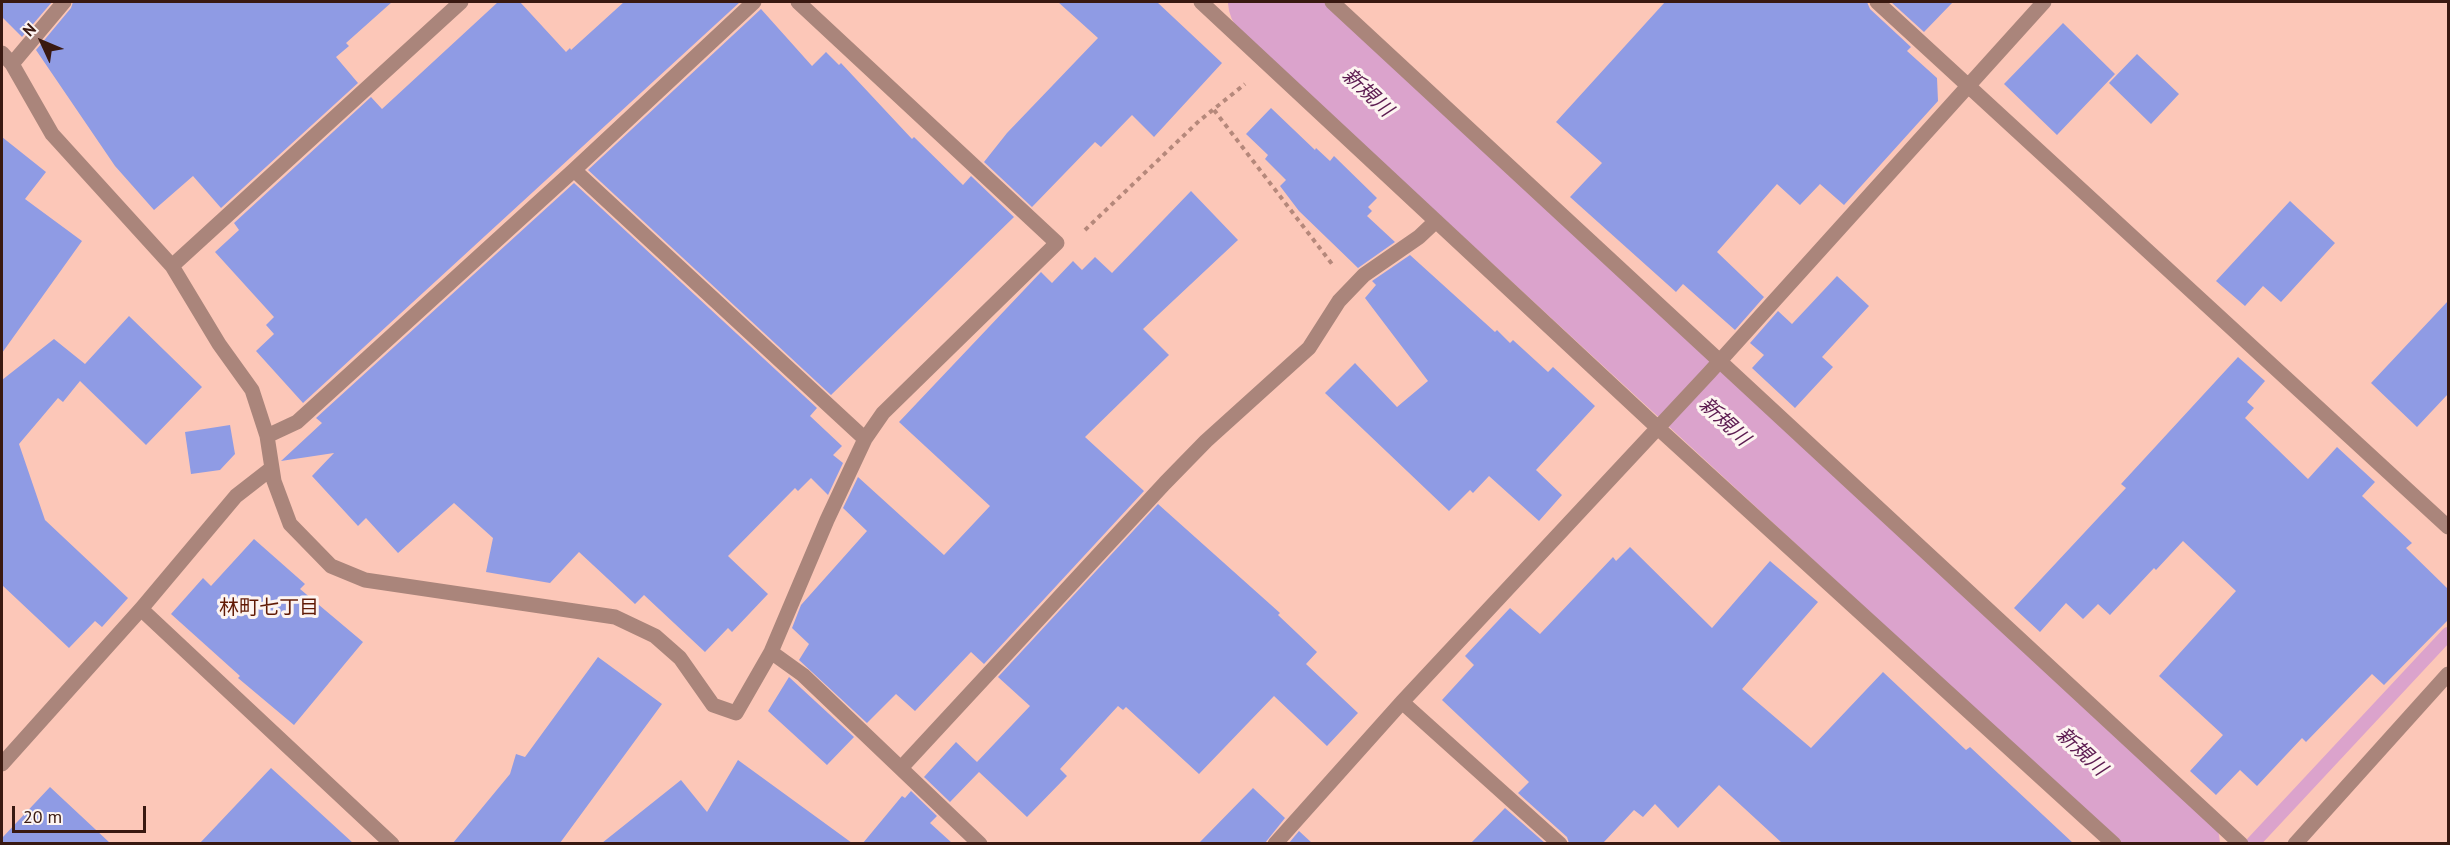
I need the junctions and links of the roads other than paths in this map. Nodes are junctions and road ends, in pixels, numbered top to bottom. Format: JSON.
{"nodes":[{"id":1,"x":64,"y":2,"type":"edge"},
{"id":2,"x":461,"y":2,"type":"edge"},
{"id":3,"x":753,"y":2,"type":"edge"},
{"id":4,"x":798,"y":2,"type":"edge"},
{"id":5,"x":1200,"y":2,"type":"edge"},
{"id":6,"x":1332,"y":2,"type":"edge"},
{"id":7,"x":1877,"y":2,"type":"edge"},
{"id":8,"x":2044,"y":2,"type":"edge"},
{"id":9,"x":7,"y":58,"type":"edge"},
{"id":10,"x":1968,"y":85,"type":"junction"},
{"id":11,"x":574,"y":170,"type":"junction"},
{"id":12,"x":1436,"y":220,"type":"junction"},
{"id":13,"x":172,"y":266,"type":"junction"},
{"id":14,"x":1720,"y":360,"type":"junction"},
{"id":15,"x":1658,"y":428,"type":"junction"},
{"id":16,"x":267,"y":436,"type":"junction"},
{"id":17,"x":865,"y":439,"type":"junction"},
{"id":18,"x":272,"y":468,"type":"junction"},
{"id":19,"x":2448,"y":527,"type":"edge"},
{"id":20,"x":141,"y":609,"type":"junction"},
{"id":21,"x":771,"y":652,"type":"junction"},
{"id":22,"x":2448,"y":674,"type":"edge"},
{"id":23,"x":1402,"y":702,"type":"junction"},
{"id":24,"x":2,"y":764,"type":"edge"},
{"id":25,"x":900,"y":768,"type":"junction"},
{"id":26,"x":2238,"y":840,"type":"edge"},
{"id":27,"x":392,"y":843,"type":"edge"},
{"id":28,"x":980,"y":843,"type":"edge"},
{"id":29,"x":1275,"y":843,"type":"edge"},
{"id":30,"x":1560,"y":843,"type":"edge"},
{"id":31,"x":2114,"y":843,"type":"edge"},
{"id":32,"x":2295,"y":843,"type":"edge"}],
"edges":[{"from":1,"to":9,"type":"street"},
{"from":2,"to":13,"type":"street"},
{"from":3,"to":11,"type":"street"},
{"from":4,"to":17,"type":"street"},
{"from":5,"to":12,"type":"street"},
{"from":6,"to":14,"type":"street"},
{"from":7,"to":10,"type":"street"},
{"from":8,"to":10,"type":"street"},
{"from":9,"to":13,"type":"street"},
{"from":10,"to":14,"type":"street"},
{"from":10,"to":19,"type":"street"},
{"from":11,"to":16,"type":"street"},
{"from":11,"to":17,"type":"street"},
{"from":12,"to":15,"type":"street"},
{"from":12,"to":25,"type":"street"},
{"from":13,"to":16,"type":"street"},
{"from":14,"to":15,"type":"street"},
{"from":14,"to":26,"type":"street"},
{"from":15,"to":23,"type":"street"},
{"from":15,"to":31,"type":"street"},
{"from":16,"to":18,"type":"street"},
{"from":17,"to":21,"type":"street"},
{"from":18,"to":20,"type":"street"},
{"from":18,"to":21,"type":"street"},
{"from":20,"to":24,"type":"street"},
{"from":20,"to":27,"type":"street"},
{"from":21,"to":25,"type":"street"},
{"from":22,"to":32,"type":"street"},
{"from":23,"to":29,"type":"street"},
{"from":23,"to":30,"type":"street"},
{"from":25,"to":28,"type":"street"}]}
